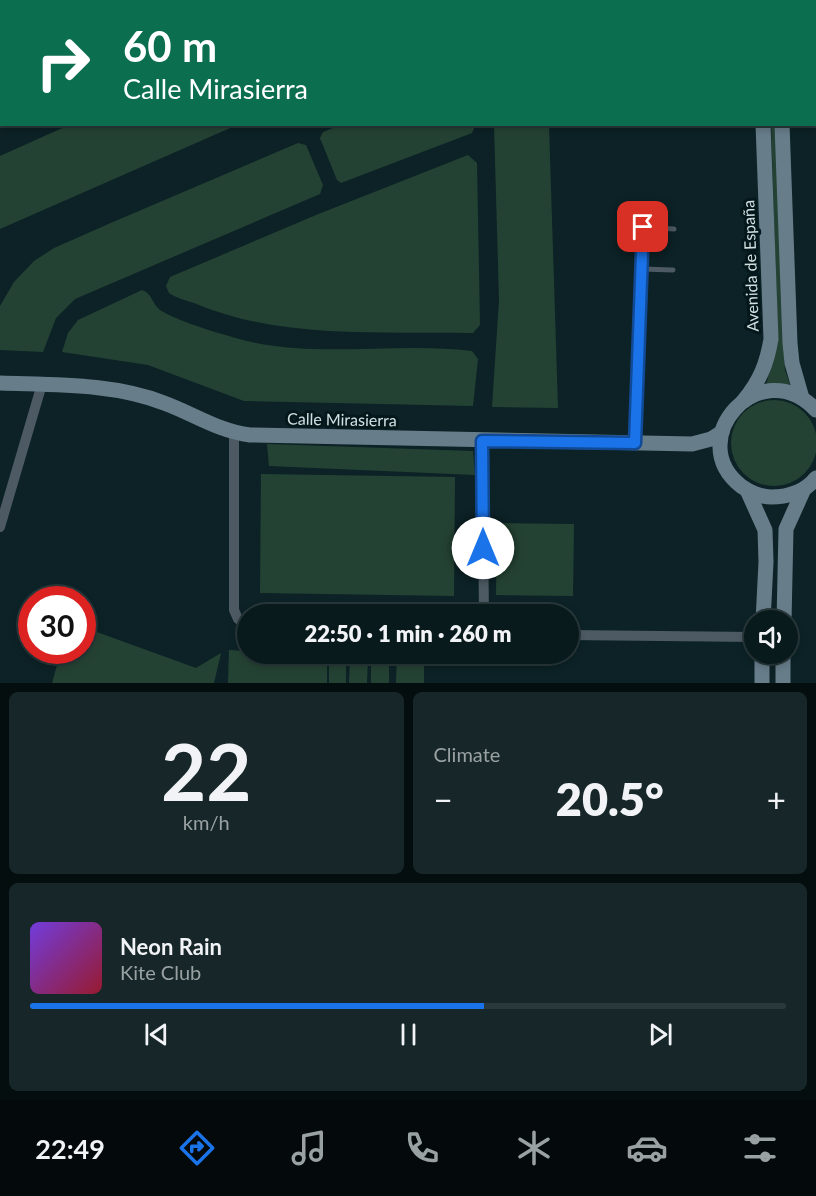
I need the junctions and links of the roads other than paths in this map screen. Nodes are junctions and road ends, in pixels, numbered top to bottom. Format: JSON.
{"nodes":[{"id":1,"x":763,"y":126,"type":"edge"},
{"id":2,"x":782,"y":126,"type":"edge"},
{"id":3,"x":674,"y":229,"type":"dead end"},
{"id":4,"x":642,"y":269,"type":"junction"},
{"id":5,"x":673,"y":270,"type":"dead end"},
{"id":6,"x":0,"y":383,"type":"edge"},
{"id":7,"x":42,"y":384,"type":"junction"},
{"id":8,"x":802,"y":398,"type":"junction"},
{"id":9,"x":744,"y":400,"type":"junction"},
{"id":10,"x":816,"y":410,"type":"edge"},
{"id":11,"x":722,"y":432,"type":"junction"},
{"id":12,"x":234,"y":433,"type":"junction"},
{"id":13,"x":482,"y":441,"type":"junction"},
{"id":14,"x":635,"y":443,"type":"junction"},
{"id":15,"x":692,"y":444,"type":"junction"},
{"id":16,"x":722,"y":458,"type":"junction"},
{"id":17,"x":816,"y":478,"type":"edge"},
{"id":18,"x":804,"y":489,"type":"junction"},
{"id":19,"x":747,"y":490,"type":"junction"},
{"id":20,"x":0,"y":527,"type":"edge"},
{"id":21,"x":484,"y":604,"type":"edge"},
{"id":22,"x":763,"y":610,"type":"edge"},
{"id":23,"x":784,"y":610,"type":"edge"},
{"id":24,"x":237,"y":616,"type":"edge"},
{"id":25,"x":579,"y":634,"type":"edge"},
{"id":26,"x":744,"y":637,"type":"edge"},
{"id":27,"x":762,"y":664,"type":"edge"},
{"id":28,"x":783,"y":664,"type":"edge"},
{"id":29,"x":762,"y":683,"type":"edge"},
{"id":30,"x":783,"y":683,"type":"edge"}],
"edges":[{"from":1,"to":9,"type":"main road","name":"Avenida de España"},
{"from":2,"to":8,"type":"main road"},
{"from":3,"to":4,"type":"lane"},
{"from":4,"to":5,"type":"lane"},
{"from":4,"to":14,"type":"lane"},
{"from":6,"to":7,"type":"main road","name":"Calle Mirasierra"},
{"from":7,"to":12,"type":"main road","name":"Calle Mirasierra"},
{"from":7,"to":20,"type":"street"},
{"from":8,"to":9,"type":"main road"},
{"from":8,"to":10,"type":"main road"},
{"from":9,"to":11,"type":"main road","name":"Avenida de España"},
{"from":11,"to":15,"type":"main road","name":"Calle Mirasierra"},
{"from":11,"to":16,"type":"main road"},
{"from":12,"to":13,"type":"main road","name":"Calle Mirasierra"},
{"from":12,"to":24,"type":"street"},
{"from":13,"to":14,"type":"main road","name":"Calle Mirasierra"},
{"from":13,"to":21,"type":"street"},
{"from":14,"to":15,"type":"main road","name":"Calle Mirasierra"},
{"from":15,"to":16,"type":"main road","name":"Calle Mirasierra"},
{"from":16,"to":19,"type":"main road"},
{"from":17,"to":18,"type":"main road"},
{"from":18,"to":19,"type":"main road"},
{"from":18,"to":23,"type":"main road"},
{"from":19,"to":22,"type":"main road"},
{"from":25,"to":26,"type":"street"},
{"from":27,"to":29,"type":"main road"},
{"from":28,"to":30,"type":"main road"}]}
